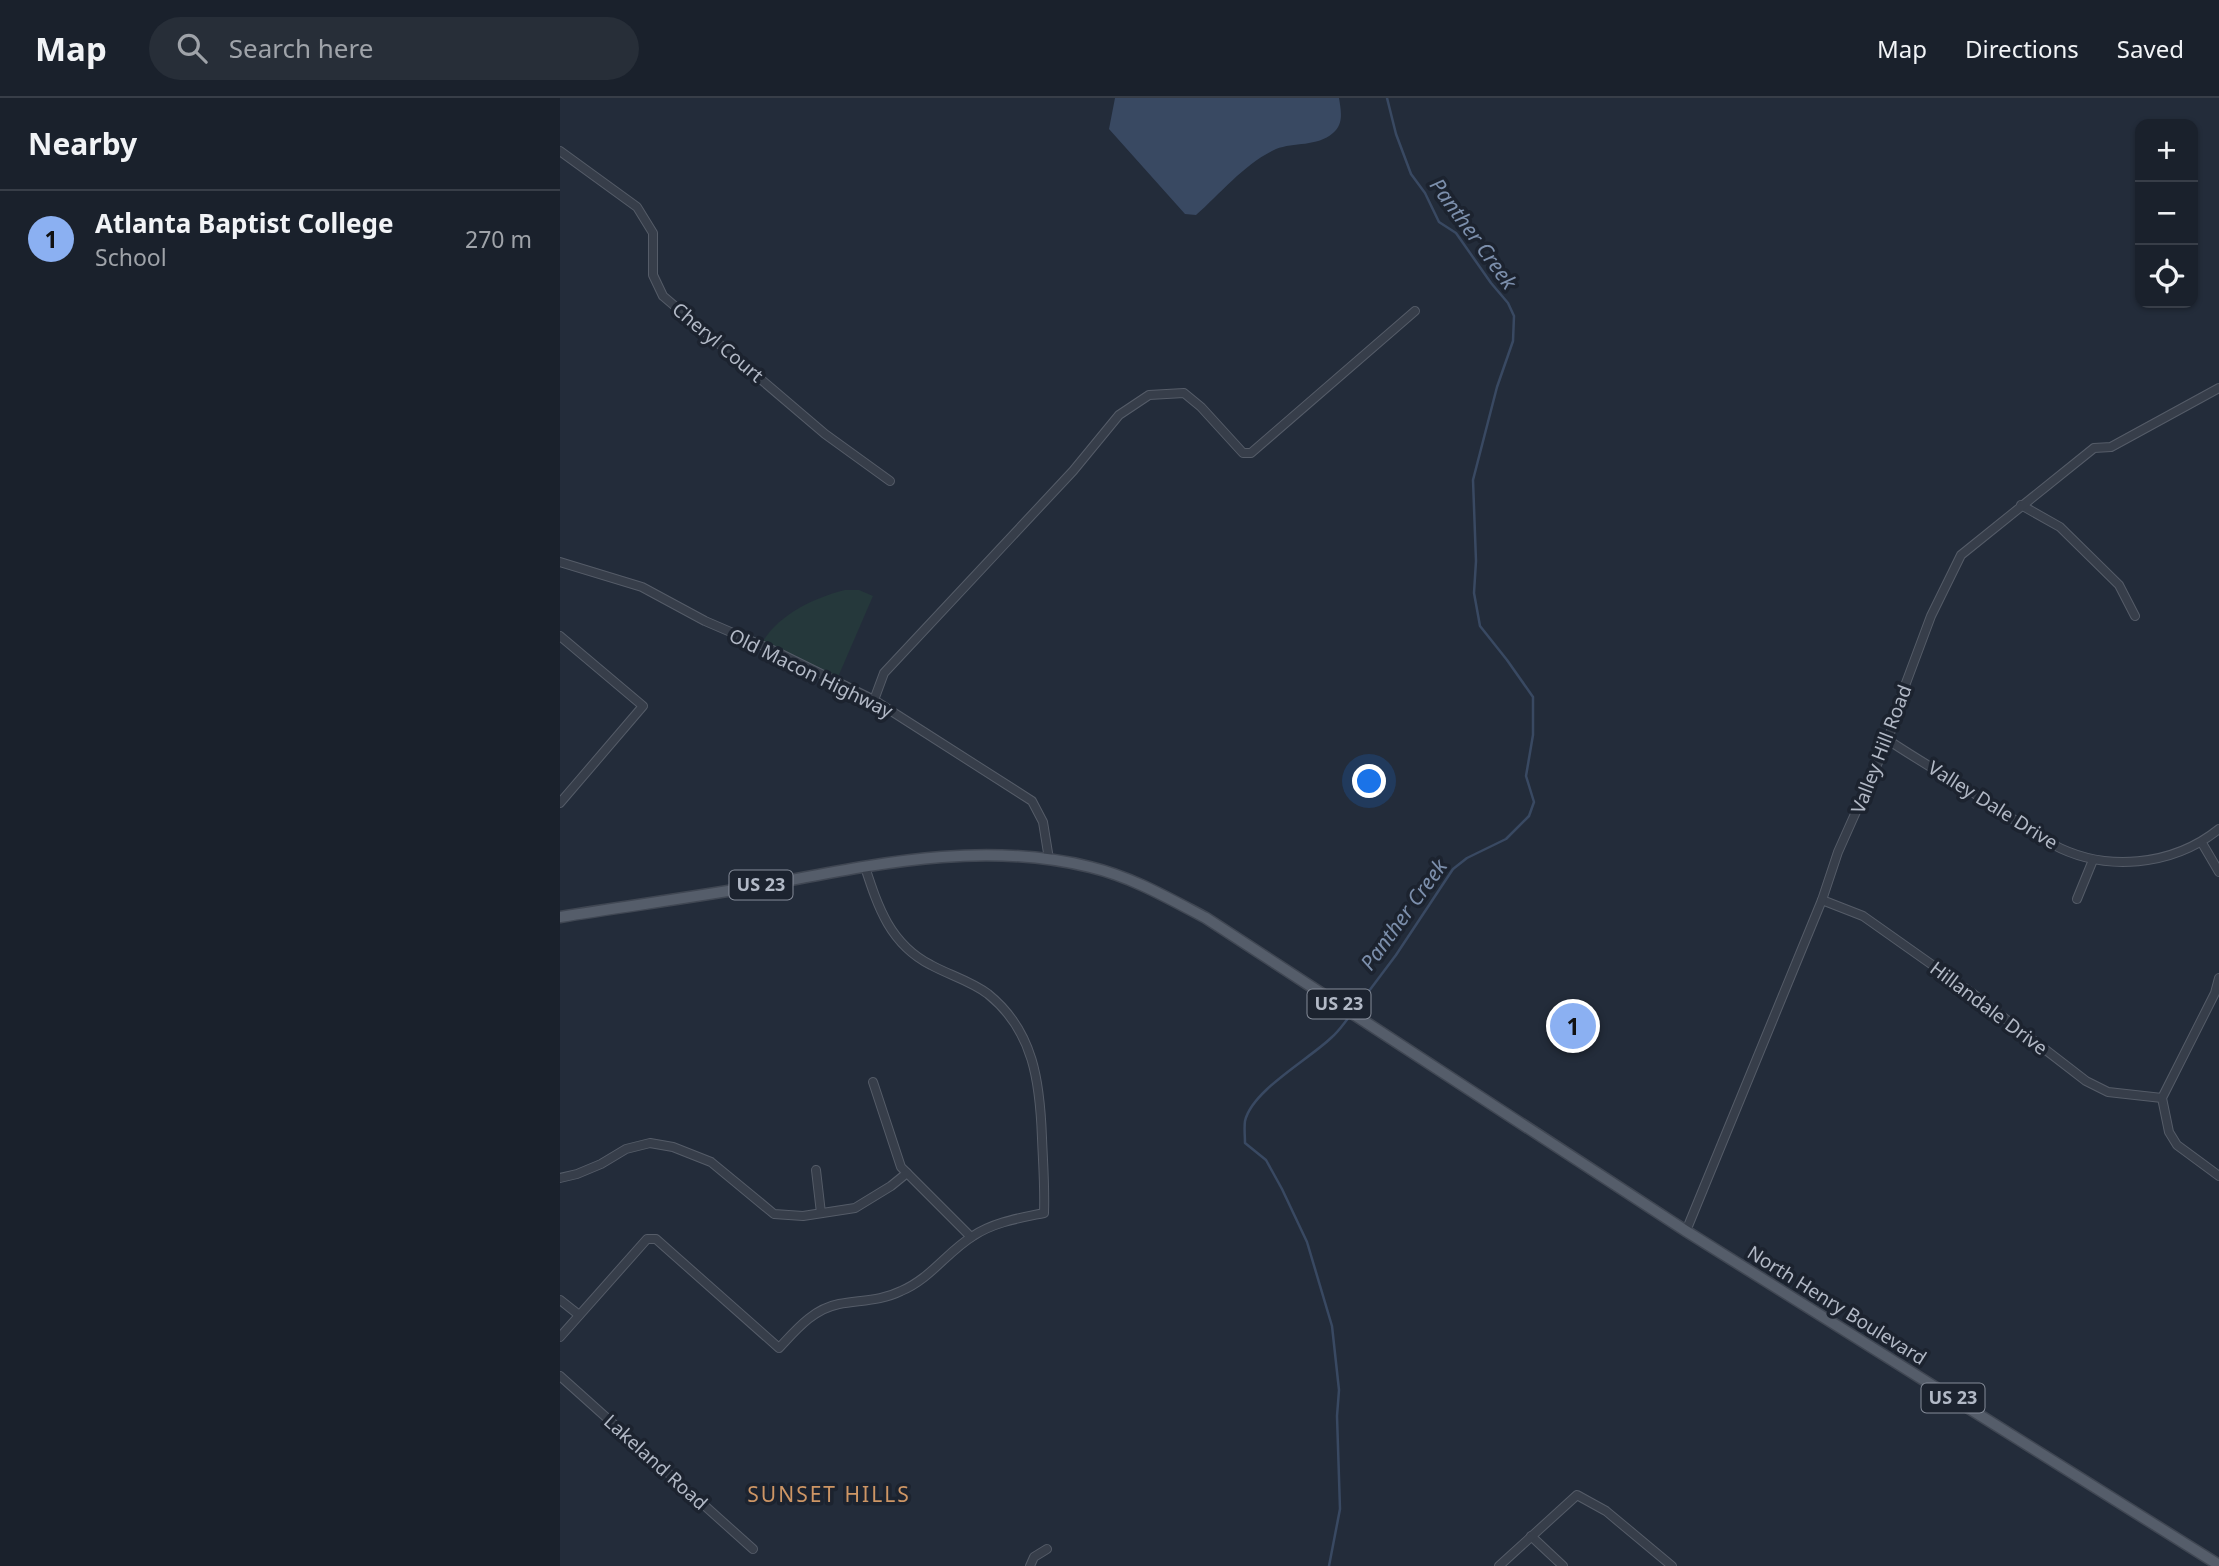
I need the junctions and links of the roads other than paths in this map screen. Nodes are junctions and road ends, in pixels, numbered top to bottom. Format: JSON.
{"nodes":[{"id":1,"x":560,"y":151,"type":"edge"},
{"id":2,"x":1415,"y":311,"type":"dead end"},
{"id":3,"x":2219,"y":388,"type":"edge"},
{"id":4,"x":890,"y":481,"type":"dead end"},
{"id":5,"x":2021,"y":505,"type":"junction"},
{"id":6,"x":560,"y":562,"type":"edge"},
{"id":7,"x":2135,"y":616,"type":"dead end"},
{"id":8,"x":560,"y":636,"type":"edge"},
{"id":9,"x":874,"y":700,"type":"junction"},
{"id":10,"x":1888,"y":740,"type":"junction"},
{"id":11,"x":560,"y":803,"type":"edge"},
{"id":12,"x":2219,"y":829,"type":"edge"},
{"id":13,"x":2202,"y":843,"type":"junction"},
{"id":14,"x":1049,"y":859,"type":"junction"},
{"id":15,"x":2093,"y":860,"type":"junction"},
{"id":16,"x":865,"y":867,"type":"junction"},
{"id":17,"x":2219,"y":872,"type":"edge"},
{"id":18,"x":2077,"y":899,"type":"dead end"},
{"id":19,"x":1822,"y":900,"type":"junction"},
{"id":20,"x":560,"y":917,"type":"edge"},
{"id":21,"x":2219,"y":978,"type":"edge"},
{"id":22,"x":873,"y":1082,"type":"dead end"},
{"id":23,"x":2162,"y":1098,"type":"junction"},
{"id":24,"x":816,"y":1170,"type":"dead end"},
{"id":25,"x":907,"y":1173,"type":"junction"},
{"id":26,"x":2219,"y":1175,"type":"edge"},
{"id":27,"x":560,"y":1178,"type":"edge"},
{"id":28,"x":821,"y":1213,"type":"junction"},
{"id":29,"x":1686,"y":1231,"type":"junction"},
{"id":30,"x":971,"y":1237,"type":"junction"},
{"id":31,"x":560,"y":1300,"type":"edge"},
{"id":32,"x":579,"y":1315,"type":"junction"},
{"id":33,"x":560,"y":1337,"type":"edge"},
{"id":34,"x":560,"y":1376,"type":"edge"},
{"id":35,"x":1531,"y":1536,"type":"junction"},
{"id":36,"x":752,"y":1549,"type":"dead end"},
{"id":37,"x":1047,"y":1549,"type":"dead end"},
{"id":38,"x":2219,"y":1565,"type":"edge"},
{"id":39,"x":1030,"y":1566,"type":"edge"},
{"id":40,"x":1499,"y":1566,"type":"edge"},
{"id":41,"x":1563,"y":1566,"type":"edge"},
{"id":42,"x":1672,"y":1566,"type":"edge"}],
"edges":[{"from":1,"to":4,"type":"street","name":"Cheryl Court"},
{"from":2,"to":9,"type":"street"},
{"from":3,"to":5,"type":"street","name":"Valley Hill Road"},
{"from":5,"to":7,"type":"street"},
{"from":5,"to":10,"type":"street","name":"Valley Hill Road"},
{"from":6,"to":9,"type":"street","name":"Old Macon Highway"},
{"from":8,"to":11,"type":"street"},
{"from":9,"to":14,"type":"street","name":"Old Macon Highway"},
{"from":10,"to":15,"type":"street","name":"Valley Dale Drive"},
{"from":10,"to":19,"type":"street","name":"Valley Hill Road"},
{"from":12,"to":13,"type":"street","name":"Valley Dale Drive"},
{"from":13,"to":15,"type":"street","name":"Valley Dale Drive"},
{"from":13,"to":17,"type":"street"},
{"from":14,"to":16,"type":"main road","number":"US 23"},
{"from":14,"to":29,"type":"main road","number":"US 23"},
{"from":15,"to":18,"type":"street"},
{"from":16,"to":20,"type":"main road","number":"US 23"},
{"from":16,"to":30,"type":"street"},
{"from":19,"to":23,"type":"street","name":"Hillandale Drive"},
{"from":19,"to":29,"type":"street","name":"Valley Hill Road"},
{"from":21,"to":23,"type":"street"},
{"from":22,"to":25,"type":"street"},
{"from":23,"to":26,"type":"street"},
{"from":24,"to":28,"type":"street"},
{"from":25,"to":28,"type":"street"},
{"from":25,"to":30,"type":"street"},
{"from":27,"to":28,"type":"street"},
{"from":29,"to":38,"type":"main road","name":"North Henry Boulevard","number":"US 23"},
{"from":30,"to":32,"type":"street"},
{"from":31,"to":32,"type":"street"},
{"from":32,"to":33,"type":"street"},
{"from":34,"to":36,"type":"street","name":"Lakeland Road"},
{"from":35,"to":40,"type":"street"},
{"from":35,"to":41,"type":"street"},
{"from":35,"to":42,"type":"street"},
{"from":37,"to":39,"type":"street"}]}
